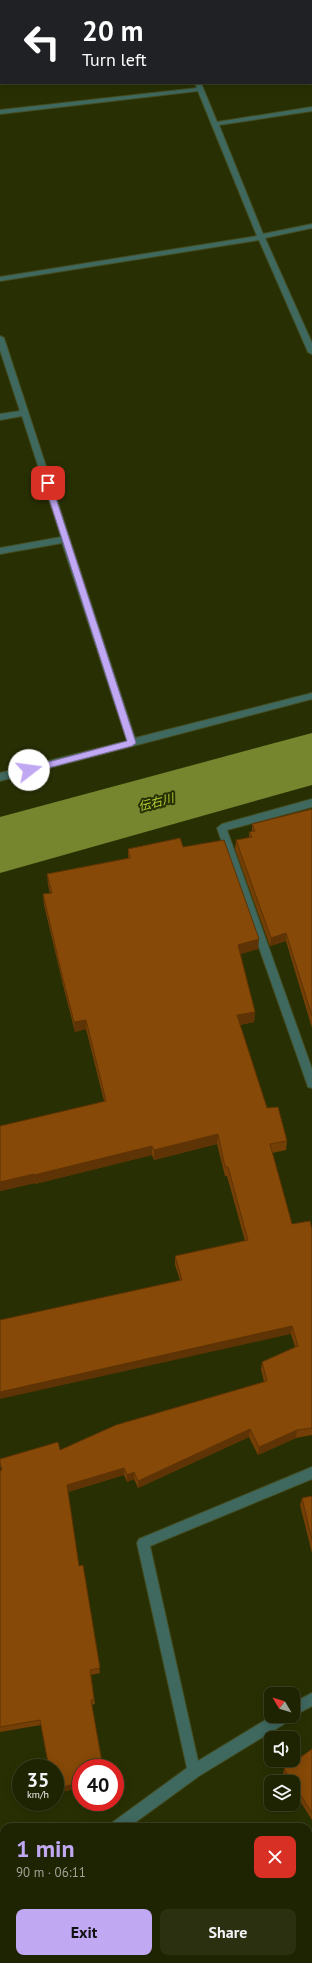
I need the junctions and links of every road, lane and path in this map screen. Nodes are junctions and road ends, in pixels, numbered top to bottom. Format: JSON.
{"nodes":[{"id":1,"x":199,"y":86,"type":"edge"},
{"id":2,"x":312,"y":109,"type":"edge"},
{"id":3,"x":0,"y":112,"type":"edge"},
{"id":4,"x":214,"y":124,"type":"junction"},
{"id":5,"x":312,"y":226,"type":"edge"},
{"id":6,"x":261,"y":237,"type":"junction"},
{"id":7,"x":0,"y":279,"type":"edge"},
{"id":8,"x":0,"y":338,"type":"edge"},
{"id":9,"x":311,"y":347,"type":"edge"},
{"id":10,"x":25,"y":413,"type":"junction"},
{"id":11,"x":0,"y":417,"type":"edge"},
{"id":12,"x":66,"y":539,"type":"junction"},
{"id":13,"x":0,"y":551,"type":"edge"},
{"id":14,"x":312,"y":696,"type":"edge"},
{"id":15,"x":132,"y":743,"type":"junction"},
{"id":16,"x":0,"y":778,"type":"edge"},
{"id":17,"x":312,"y":803,"type":"edge"},
{"id":18,"x":312,"y":1084,"type":"edge"},
{"id":19,"x":312,"y":1473,"type":"edge"},
{"id":20,"x":312,"y":1699,"type":"edge"},
{"id":21,"x":300,"y":1706,"type":"edge"},
{"id":22,"x":272,"y":1723,"type":"edge"},
{"id":23,"x":194,"y":1770,"type":"junction"},
{"id":24,"x":123,"y":1823,"type":"edge"}],
"edges":[{"from":1,"to":3,"type":"street"},
{"from":1,"to":4,"type":"street"},
{"from":2,"to":4,"type":"street"},
{"from":4,"to":6,"type":"street"},
{"from":5,"to":6,"type":"street"},
{"from":6,"to":7,"type":"street"},
{"from":6,"to":9,"type":"street"},
{"from":8,"to":10,"type":"street"},
{"from":10,"to":11,"type":"street"},
{"from":10,"to":12,"type":"street"},
{"from":12,"to":13,"type":"street"},
{"from":12,"to":15,"type":"street"},
{"from":14,"to":15,"type":"street"},
{"from":15,"to":16,"type":"street"},
{"from":17,"to":18,"type":"street"},
{"from":19,"to":23,"type":"street"},
{"from":20,"to":21,"type":"street"},
{"from":22,"to":23,"type":"street"},
{"from":23,"to":24,"type":"street"}]}
